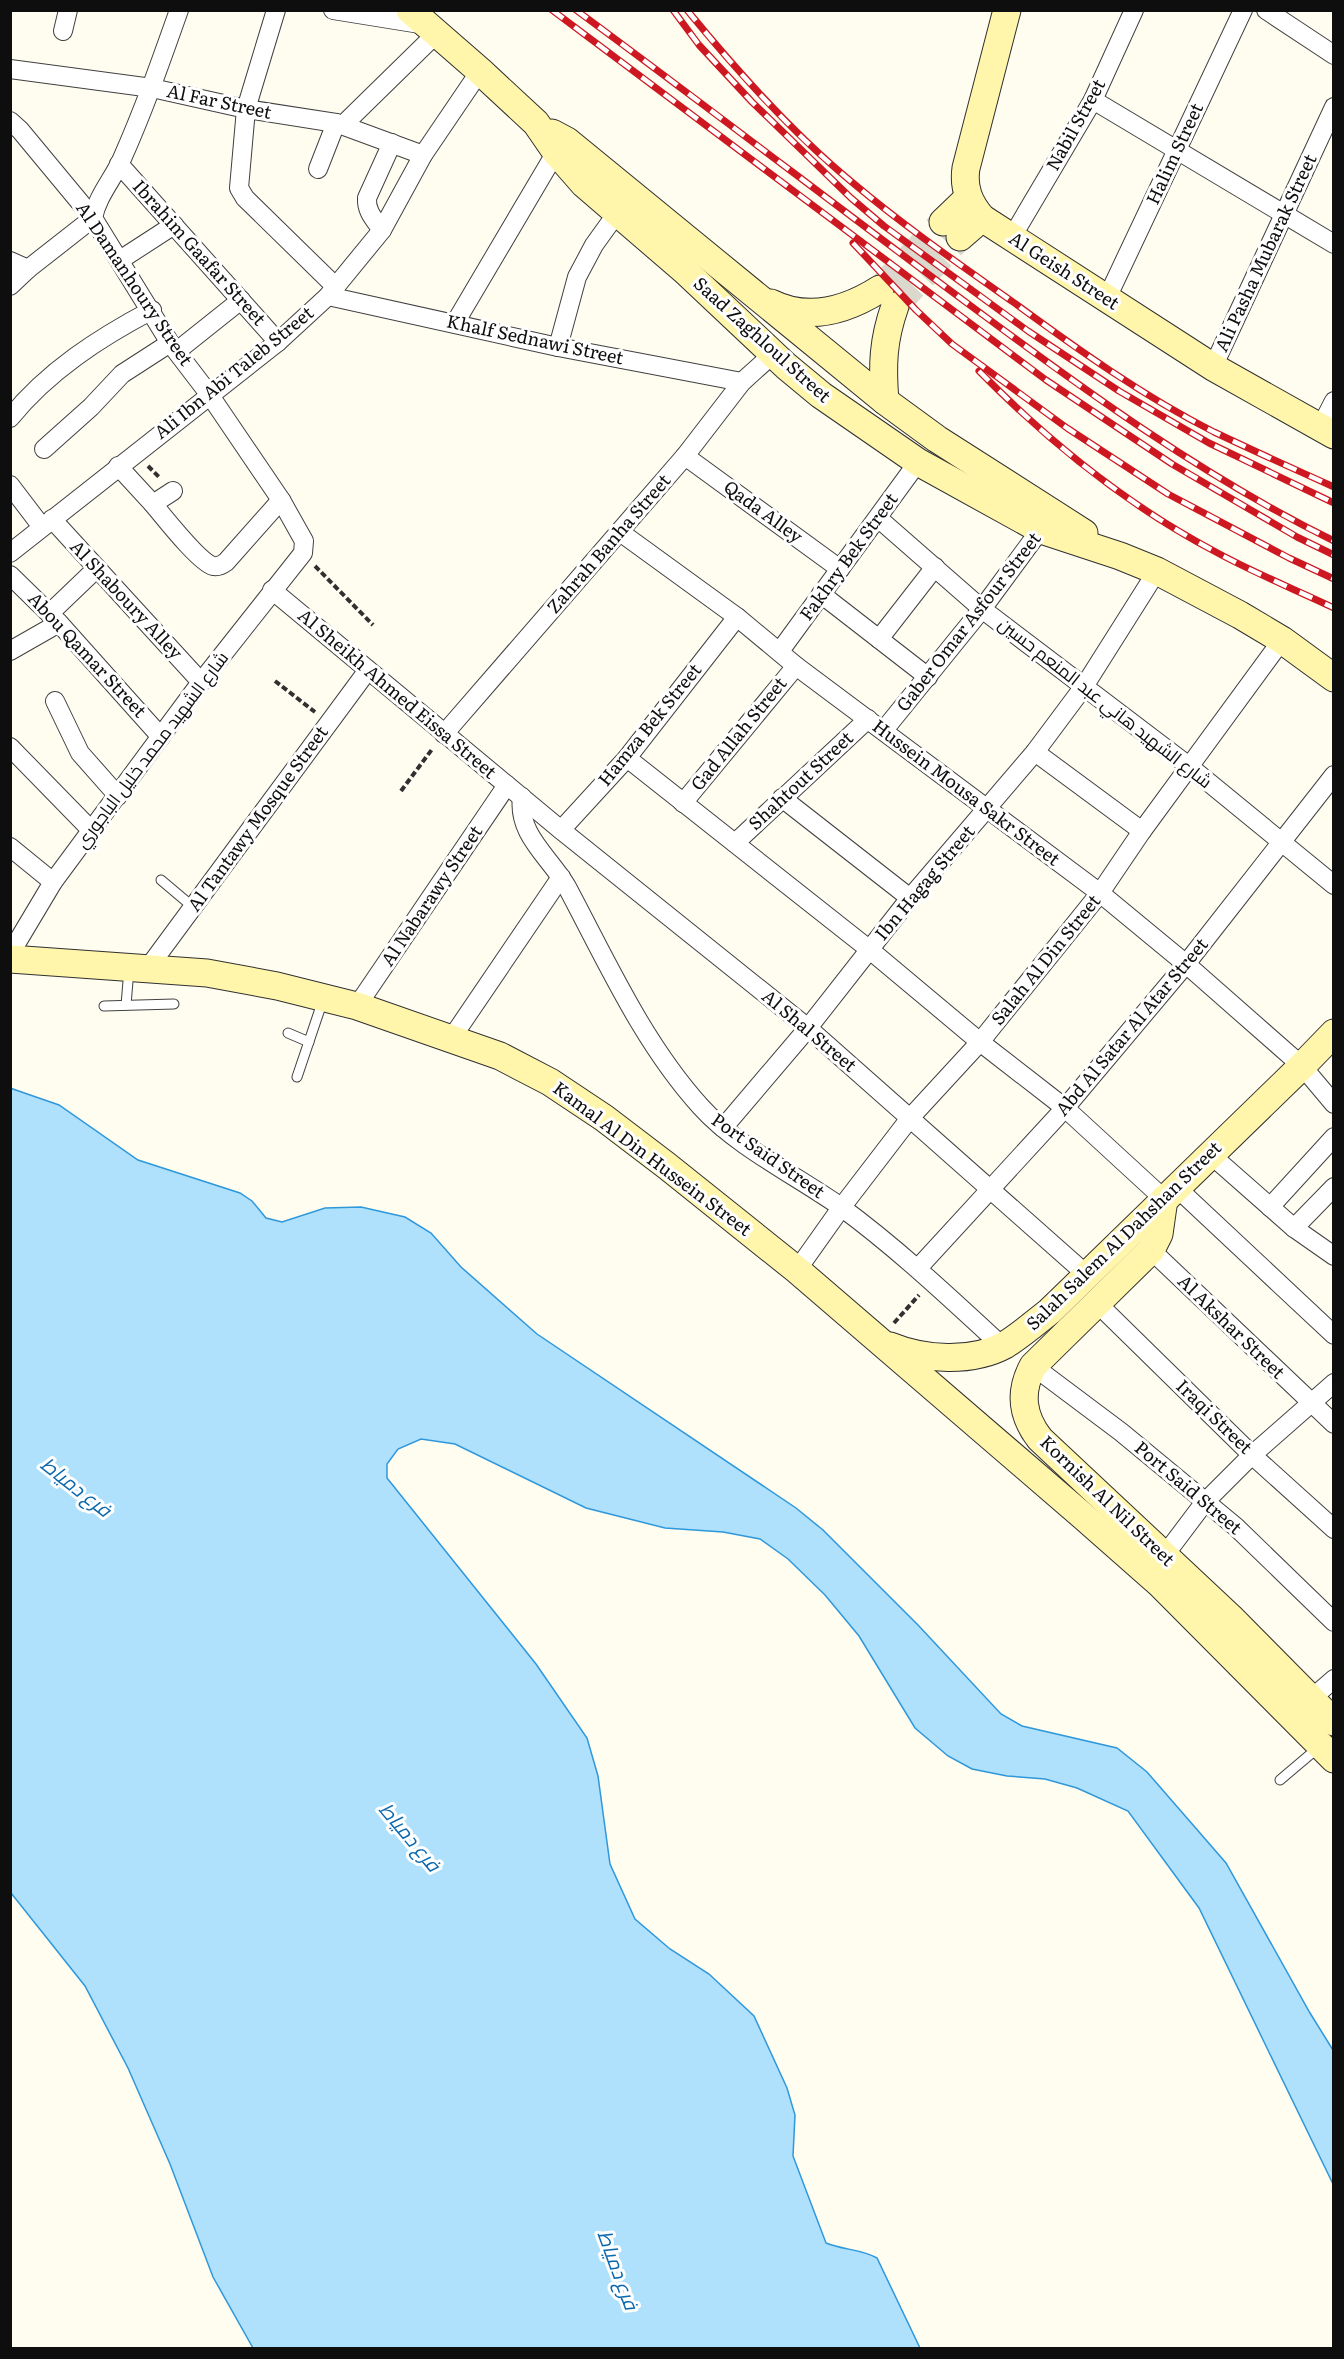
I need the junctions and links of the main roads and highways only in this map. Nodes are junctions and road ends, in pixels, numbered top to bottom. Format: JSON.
{"nodes":[{"id":1,"x":1007,"y":10,"type":"edge"},
{"id":2,"x":424,"y":23,"type":"edge"},
{"id":3,"x":562,"y":147,"type":"junction"},
{"id":4,"x":975,"y":208,"type":"junction"},
{"id":5,"x":952,"y":230,"type":"tunnel mouth"},
{"id":6,"x":754,"y":294,"type":"junction"},
{"id":7,"x":885,"y":401,"type":"junction"},
{"id":8,"x":1327,"y":432,"type":"edge"},
{"id":9,"x":1046,"y":521,"type":"junction"},
{"id":10,"x":1334,"y":678,"type":"edge"},
{"id":11,"x":10,"y":959,"type":"edge"},
{"id":12,"x":1334,"y":1033,"type":"edge"},
{"id":13,"x":1170,"y":1193,"type":"junction"},
{"id":14,"x":878,"y":1340,"type":"junction"},
{"id":15,"x":1334,"y":1722,"type":"edge"},
{"id":16,"x":1327,"y":1752,"type":"edge"}],
"edges":[{"from":1,"to":4,"type":"main road"},
{"from":2,"to":3,"type":"main road","name":"Saad Zaghloul Street"},
{"from":3,"to":6,"type":"main road","name":"Saad Zaghloul Street"},
{"from":3,"to":9,"type":"main road","name":"Saad Zaghloul Street"},
{"from":4,"to":5,"type":"main road"},
{"from":4,"to":8,"type":"main road","name":"Al Geish Street"},
{"from":6,"to":7,"type":"main road","name":"Saad Zaghloul Street"},
{"from":6,"to":7,"type":"main road"},
{"from":7,"to":9,"type":"main road","name":"Saad Zaghloul Street"},
{"from":9,"to":10,"type":"main road","name":"Saad Zaghloul Street"},
{"from":11,"to":14,"type":"main road","name":"Kamal Al Din Hussein Street"},
{"from":12,"to":13,"type":"main road","name":"Salah Salem Al Dahshan Street"},
{"from":13,"to":14,"type":"main road","name":"Salah Salem Al Dahshan Street"},
{"from":13,"to":15,"type":"main road","name":"Kornish Al Nil Street"},
{"from":14,"to":16,"type":"main road","name":"Kornish Al Nil Street"}]}
